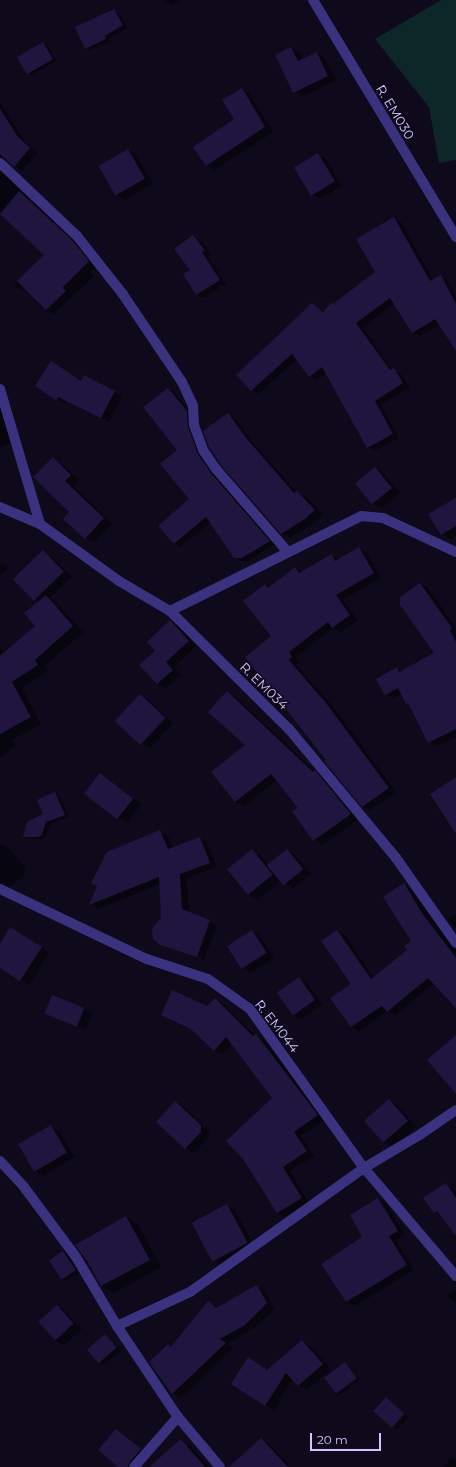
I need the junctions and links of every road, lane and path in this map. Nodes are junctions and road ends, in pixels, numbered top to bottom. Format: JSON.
{"nodes":[{"id":1,"x":312,"y":0,"type":"edge"},
{"id":2,"x":0,"y":163,"type":"edge"},
{"id":3,"x":456,"y":237,"type":"edge"},
{"id":4,"x":0,"y":389,"type":"edge"},
{"id":5,"x":0,"y":507,"type":"edge"},
{"id":6,"x":40,"y":524,"type":"junction"},
{"id":7,"x":288,"y":552,"type":"junction"},
{"id":8,"x":456,"y":552,"type":"edge"},
{"id":9,"x":170,"y":611,"type":"junction"},
{"id":10,"x":0,"y":889,"type":"edge"},
{"id":11,"x":456,"y":943,"type":"edge"},
{"id":12,"x":456,"y":1110,"type":"edge"},
{"id":13,"x":0,"y":1161,"type":"edge"},
{"id":14,"x":364,"y":1168,"type":"junction"},
{"id":15,"x":456,"y":1276,"type":"edge"},
{"id":16,"x":117,"y":1326,"type":"junction"},
{"id":17,"x":178,"y":1417,"type":"junction"},
{"id":18,"x":134,"y":1467,"type":"edge"},
{"id":19,"x":220,"y":1467,"type":"edge"}],
"edges":[{"from":1,"to":3,"type":"street","name":"R. EM030"},
{"from":2,"to":7,"type":"street"},
{"from":4,"to":6,"type":"street"},
{"from":5,"to":6,"type":"street","name":"R. EM034"},
{"from":6,"to":9,"type":"street","name":"R. EM034"},
{"from":7,"to":8,"type":"street"},
{"from":7,"to":9,"type":"street"},
{"from":9,"to":11,"type":"street","name":"R. EM034"},
{"from":10,"to":14,"type":"street","name":"R. EM044"},
{"from":12,"to":14,"type":"street"},
{"from":13,"to":16,"type":"street"},
{"from":14,"to":15,"type":"street","name":"R. EM044"},
{"from":14,"to":16,"type":"street"},
{"from":16,"to":17,"type":"street"},
{"from":17,"to":18,"type":"street"},
{"from":17,"to":19,"type":"street"}]}
